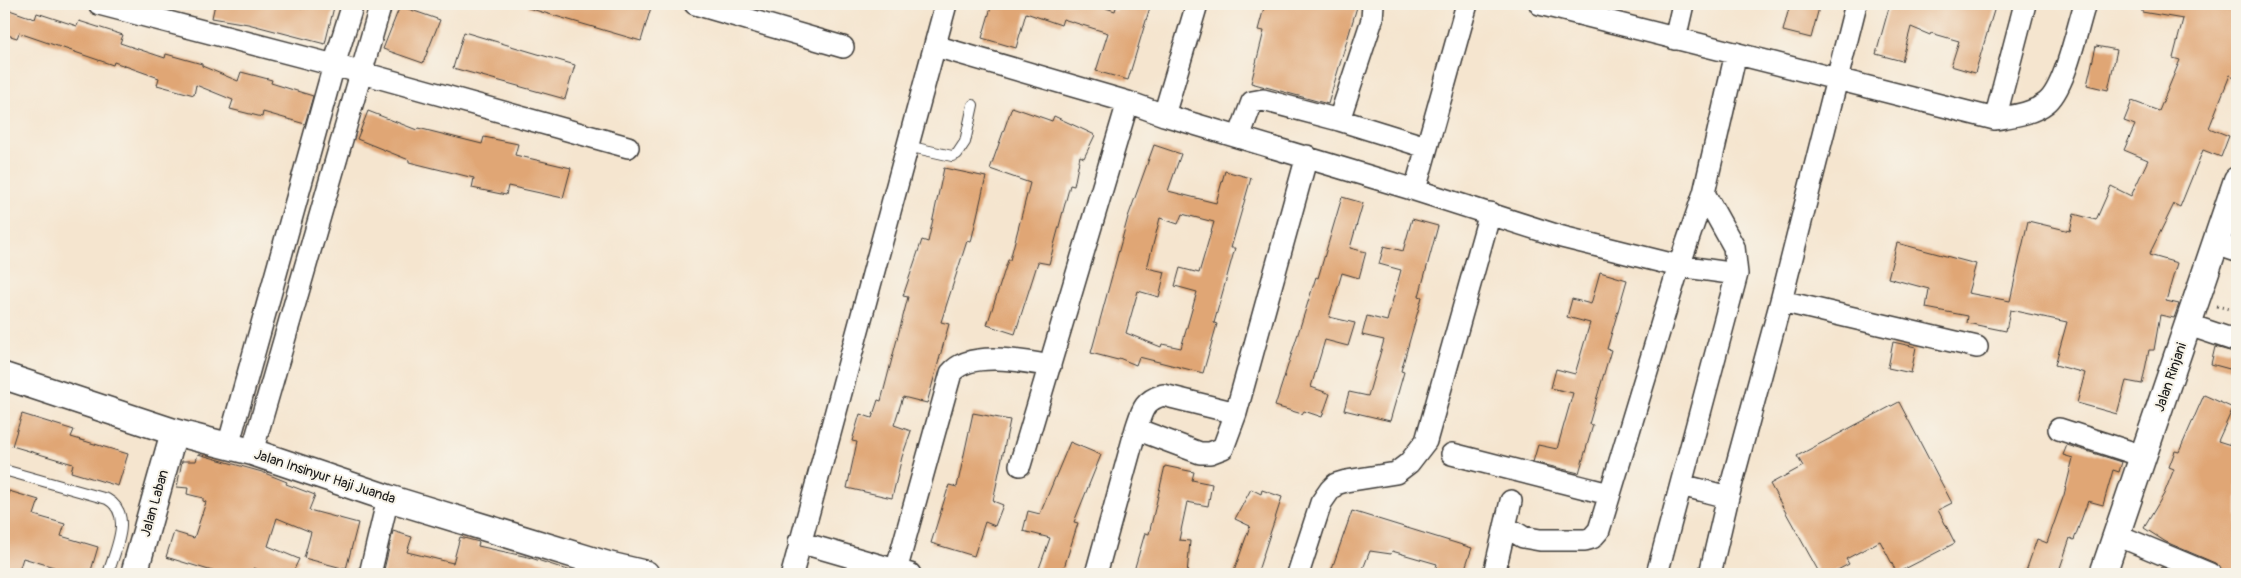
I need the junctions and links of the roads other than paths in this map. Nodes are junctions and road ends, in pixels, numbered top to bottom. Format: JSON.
{"nodes":[{"id":1,"x":99,"y":4,"type":"edge"},
{"id":2,"x":353,"y":4,"type":"edge"},
{"id":3,"x":381,"y":4,"type":"edge"},
{"id":4,"x":695,"y":4,"type":"edge"},
{"id":5,"x":946,"y":4,"type":"edge"},
{"id":6,"x":1196,"y":4,"type":"edge"},
{"id":7,"x":1373,"y":4,"type":"edge"},
{"id":8,"x":1467,"y":4,"type":"edge"},
{"id":9,"x":1540,"y":4,"type":"edge"},
{"id":10,"x":1683,"y":4,"type":"edge"},
{"id":11,"x":1856,"y":4,"type":"edge"},
{"id":12,"x":2025,"y":4,"type":"edge"},
{"id":13,"x":2085,"y":4,"type":"edge"},
{"id":14,"x":1675,"y":39,"type":"junction"},
{"id":15,"x":935,"y":46,"type":"junction"},
{"id":16,"x":842,"y":47,"type":"dead end"},
{"id":17,"x":1736,"y":53,"type":"junction"},
{"id":18,"x":334,"y":65,"type":"junction"},
{"id":19,"x":361,"y":73,"type":"junction"},
{"id":20,"x":1838,"y":79,"type":"junction"},
{"id":21,"x":1128,"y":102,"type":"junction"},
{"id":22,"x":973,"y":105,"type":"dead end"},
{"id":23,"x":1164,"y":115,"type":"junction"},
{"id":24,"x":1995,"y":119,"type":"junction"},
{"id":25,"x":1339,"y":120,"type":"junction"},
{"id":26,"x":1239,"y":137,"type":"junction"},
{"id":27,"x":907,"y":146,"type":"junction"},
{"id":28,"x":628,"y":147,"type":"dead end"},
{"id":29,"x":1426,"y":147,"type":"junction"},
{"id":30,"x":1307,"y":156,"type":"junction"},
{"id":31,"x":2237,"y":180,"type":"edge"},
{"id":32,"x":1415,"y":190,"type":"junction"},
{"id":33,"x":1704,"y":193,"type":"junction"},
{"id":34,"x":1490,"y":213,"type":"junction"},
{"id":35,"x":286,"y":235,"type":"junction"},
{"id":36,"x":313,"y":243,"type":"junction"},
{"id":37,"x":2227,"y":247,"type":"edge"},
{"id":38,"x":1679,"y":266,"type":"junction"},
{"id":39,"x":1737,"y":274,"type":"junction"},
{"id":40,"x":1781,"y":300,"type":"junction"},
{"id":41,"x":2189,"y":325,"type":"junction"},
{"id":42,"x":2237,"y":342,"type":"edge"},
{"id":43,"x":1977,"y":346,"type":"dead end"},
{"id":44,"x":1050,"y":366,"type":"junction"},
{"id":45,"x":4,"y":376,"type":"edge"},
{"id":46,"x":1236,"y":412,"type":"junction"},
{"id":47,"x":1136,"y":429,"type":"junction"},
{"id":48,"x":2059,"y":429,"type":"dead end"},
{"id":49,"x":174,"y":432,"type":"junction"},
{"id":50,"x":240,"y":449,"type":"junction"},
{"id":51,"x":1452,"y":454,"type":"dead end"},
{"id":52,"x":2143,"y":456,"type":"junction"},
{"id":53,"x":1020,"y":465,"type":"dead end"},
{"id":54,"x":4,"y":470,"type":"edge"},
{"id":55,"x":1680,"y":485,"type":"junction"},
{"id":56,"x":1609,"y":494,"type":"junction"},
{"id":57,"x":1728,"y":497,"type":"junction"},
{"id":58,"x":388,"y":498,"type":"junction"},
{"id":59,"x":1511,"y":501,"type":"dead end"},
{"id":60,"x":1505,"y":526,"type":"junction"},
{"id":61,"x":2117,"y":535,"type":"junction"},
{"id":62,"x":799,"y":542,"type":"junction"},
{"id":63,"x":606,"y":570,"type":"edge"},
{"id":64,"x":903,"y":572,"type":"edge"},
{"id":65,"x":108,"y":574,"type":"edge"},
{"id":66,"x":134,"y":574,"type":"edge"},
{"id":67,"x":370,"y":574,"type":"edge"},
{"id":68,"x":646,"y":574,"type":"edge"},
{"id":69,"x":792,"y":574,"type":"edge"},
{"id":70,"x":1096,"y":574,"type":"edge"},
{"id":71,"x":1298,"y":574,"type":"edge"},
{"id":72,"x":1494,"y":574,"type":"edge"},
{"id":73,"x":1657,"y":574,"type":"edge"},
{"id":74,"x":1710,"y":574,"type":"edge"},
{"id":75,"x":2103,"y":574,"type":"edge"},
{"id":76,"x":2210,"y":574,"type":"edge"}],
"edges":[{"from":1,"to":18,"type":"street"},
{"from":2,"to":18,"type":"street"},
{"from":3,"to":19,"type":"street"},
{"from":4,"to":16,"type":"street"},
{"from":5,"to":15,"type":"street"},
{"from":6,"to":23,"type":"street"},
{"from":7,"to":25,"type":"street"},
{"from":8,"to":29,"type":"street"},
{"from":9,"to":14,"type":"street"},
{"from":10,"to":14,"type":"street"},
{"from":11,"to":20,"type":"street"},
{"from":12,"to":24,"type":"street"},
{"from":13,"to":24,"type":"street"},
{"from":14,"to":17,"type":"street"},
{"from":15,"to":21,"type":"street"},
{"from":15,"to":27,"type":"street"},
{"from":17,"to":20,"type":"street"},
{"from":17,"to":33,"type":"street"},
{"from":18,"to":19,"type":"street"},
{"from":18,"to":35,"type":"street"},
{"from":19,"to":28,"type":"street"},
{"from":19,"to":36,"type":"street"},
{"from":20,"to":24,"type":"street"},
{"from":20,"to":40,"type":"street"},
{"from":21,"to":23,"type":"street"},
{"from":21,"to":44,"type":"street"},
{"from":22,"to":27,"type":"lane"},
{"from":23,"to":26,"type":"street"},
{"from":25,"to":26,"type":"street"},
{"from":25,"to":29,"type":"street"},
{"from":26,"to":30,"type":"street"},
{"from":27,"to":62,"type":"street"},
{"from":29,"to":32,"type":"street"},
{"from":30,"to":32,"type":"street"},
{"from":30,"to":46,"type":"street"},
{"from":31,"to":37,"type":"street","name":"Jalan Rinjani"},
{"from":32,"to":34,"type":"street"},
{"from":33,"to":38,"type":"street"},
{"from":33,"to":39,"type":"street"},
{"from":34,"to":38,"type":"street"},
{"from":34,"to":71,"type":"street"},
{"from":35,"to":36,"type":"street"},
{"from":35,"to":50,"type":"street"},
{"from":36,"to":50,"type":"street"},
{"from":37,"to":41,"type":"street","name":"Jalan Rinjani"},
{"from":38,"to":39,"type":"street"},
{"from":38,"to":56,"type":"street"},
{"from":39,"to":55,"type":"street"},
{"from":40,"to":43,"type":"street"},
{"from":40,"to":57,"type":"street"},
{"from":41,"to":42,"type":"street"},
{"from":41,"to":52,"type":"street","name":"Jalan Rinjani"},
{"from":44,"to":53,"type":"street"},
{"from":44,"to":64,"type":"street"},
{"from":45,"to":49,"type":"street","name":"Jalan Insinyur Haji Juanda"},
{"from":46,"to":47,"type":"street"},
{"from":46,"to":47,"type":"street"},
{"from":47,"to":70,"type":"street"},
{"from":48,"to":52,"type":"street"},
{"from":49,"to":50,"type":"street","name":"Jalan Insinyur Haji Juanda"},
{"from":49,"to":66,"type":"street","name":"Jalan Laban"},
{"from":50,"to":58,"type":"street","name":"Jalan Insinyur Haji Juanda"},
{"from":51,"to":56,"type":"street"},
{"from":52,"to":61,"type":"street","name":"Jalan Rinjani"},
{"from":54,"to":65,"type":"lane"},
{"from":55,"to":57,"type":"street"},
{"from":55,"to":73,"type":"street"},
{"from":56,"to":60,"type":"street"},
{"from":57,"to":74,"type":"street"},
{"from":58,"to":63,"type":"street","name":"Jalan Insinyur Haji Juanda"},
{"from":58,"to":67,"type":"street"},
{"from":59,"to":60,"type":"street"},
{"from":60,"to":72,"type":"street"},
{"from":61,"to":75,"type":"street","name":"Jalan Rinjani"},
{"from":61,"to":76,"type":"street"},
{"from":62,"to":64,"type":"street"},
{"from":62,"to":69,"type":"street"},
{"from":63,"to":68,"type":"street","name":"Jalan Insinyur Haji Juanda"}]}
